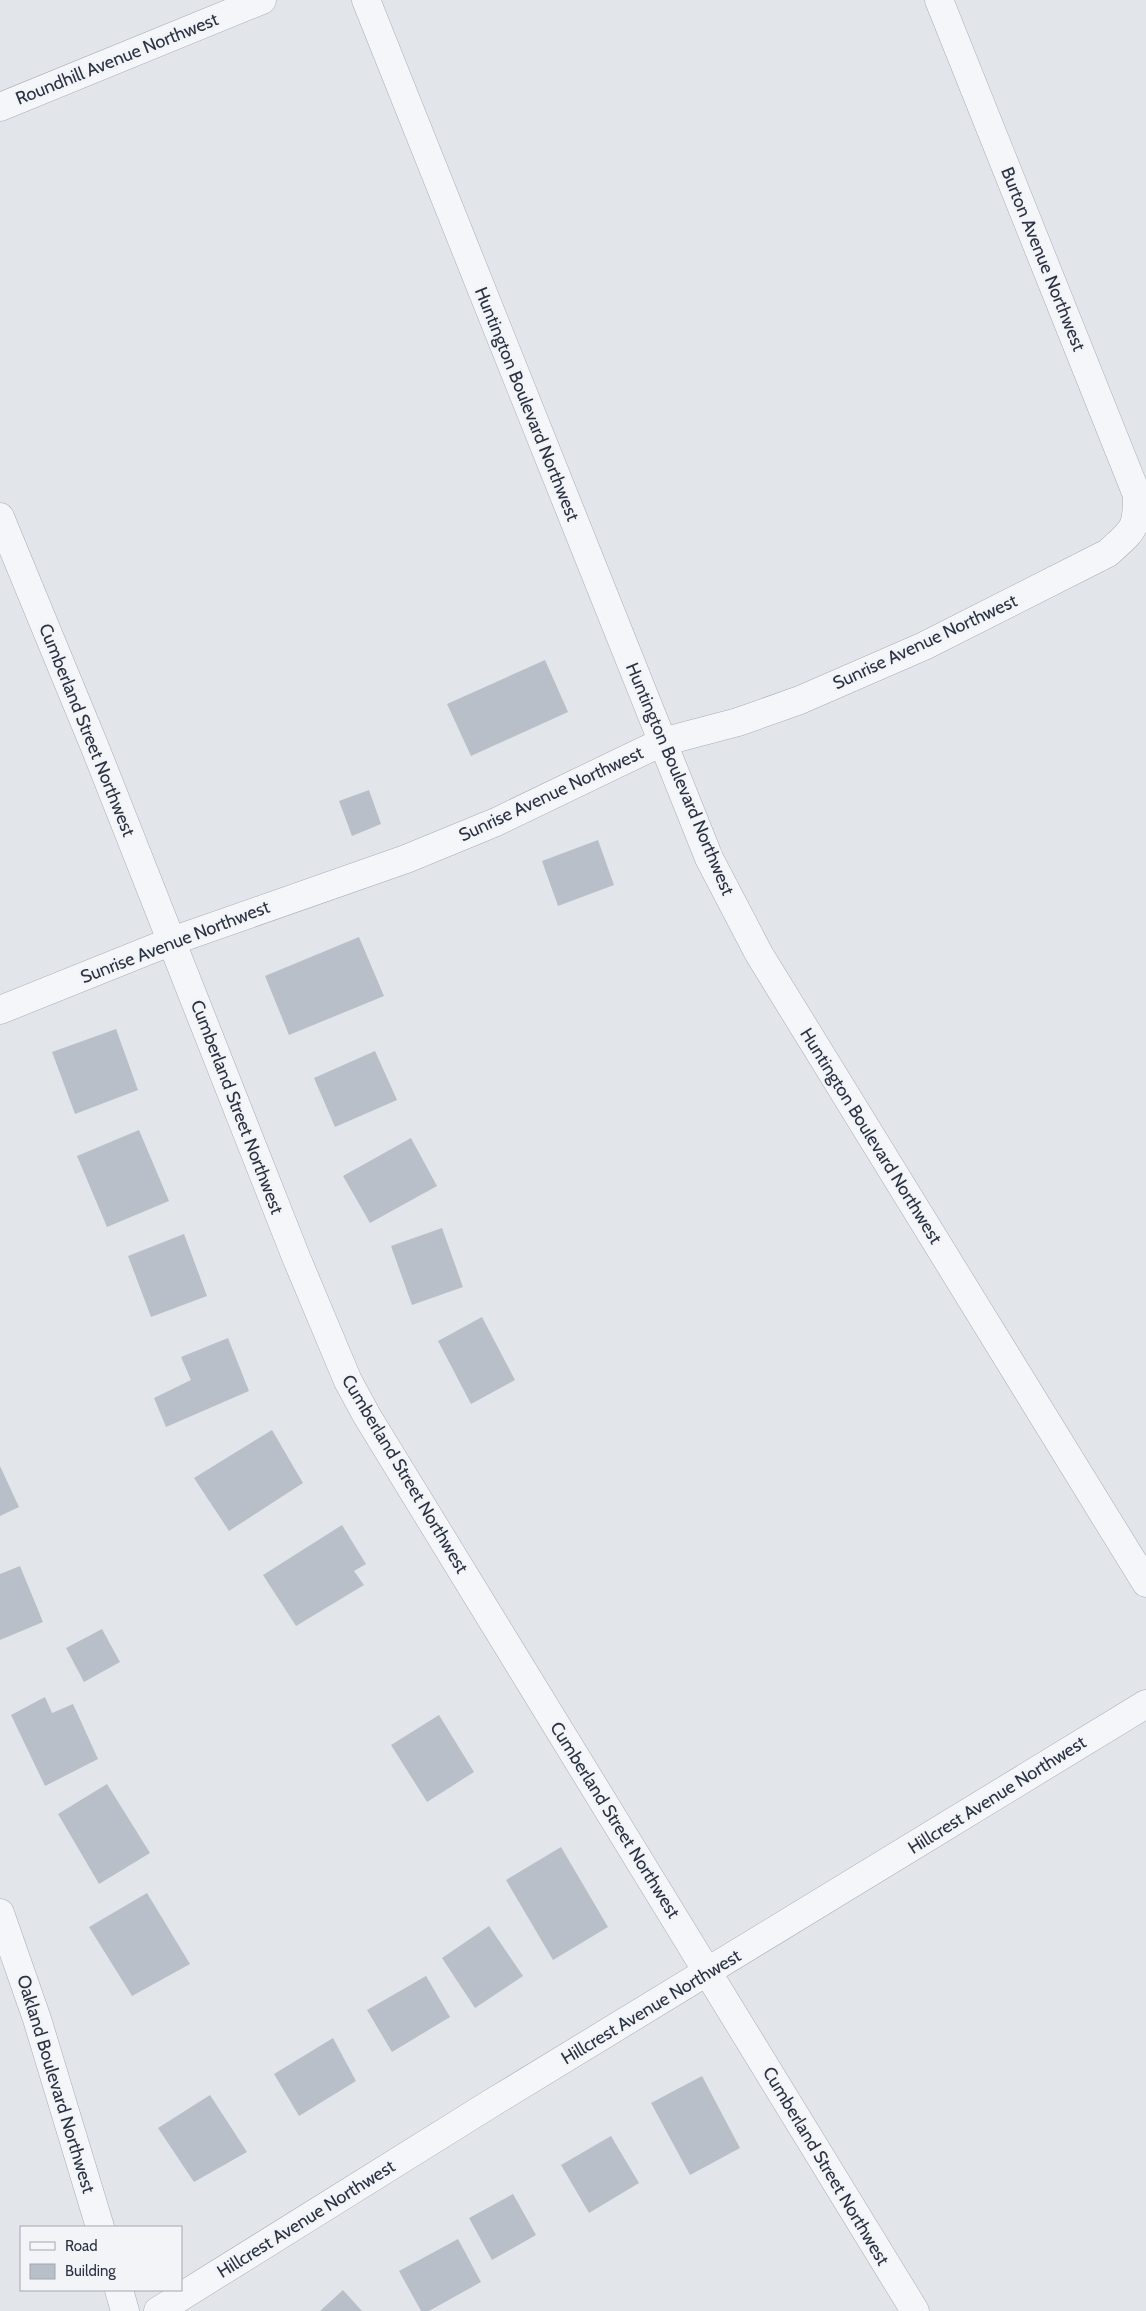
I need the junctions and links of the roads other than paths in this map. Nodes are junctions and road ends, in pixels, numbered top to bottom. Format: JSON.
{"nodes":[{"id":1,"x":262,"y":0,"type":"edge"},
{"id":2,"x":366,"y":0,"type":"edge"},
{"id":3,"x":939,"y":0,"type":"edge"},
{"id":4,"x":0,"y":107,"type":"edge"},
{"id":5,"x":0,"y":517,"type":"edge"},
{"id":6,"x":1137,"y":520,"type":"joint"},
{"id":7,"x":662,"y":742,"type":"junction"},
{"id":8,"x":172,"y":940,"type":"junction"},
{"id":9,"x":0,"y":1010,"type":"edge"},
{"id":10,"x":1146,"y":1583,"type":"edge"},
{"id":11,"x":1146,"y":1704,"type":"edge"},
{"id":12,"x":0,"y":1913,"type":"edge"},
{"id":13,"x":708,"y":1972,"type":"junction"},
{"id":14,"x":100,"y":2226,"type":"edge"},
{"id":15,"x":119,"y":2291,"type":"edge"},
{"id":16,"x":126,"y":2311,"type":"edge"},
{"id":17,"x":158,"y":2311,"type":"edge"},
{"id":18,"x":915,"y":2311,"type":"edge"}],
"edges":[{"from":1,"to":4,"type":"street","name":"Roundhill Avenue Northwest"},
{"from":2,"to":7,"type":"street","name":"Huntington Boulevard Northwest"},
{"from":3,"to":6,"type":"street","name":"Burton Avenue Northwest"},
{"from":5,"to":8,"type":"street","name":"Cumberland Street Northwest"},
{"from":6,"to":7,"type":"street","name":"Sunrise Avenue Northwest"},
{"from":7,"to":8,"type":"street","name":"Sunrise Avenue Northwest"},
{"from":7,"to":10,"type":"street","name":"Huntington Boulevard Northwest"},
{"from":8,"to":9,"type":"street","name":"Sunrise Avenue Northwest"},
{"from":8,"to":13,"type":"street","name":"Cumberland Street Northwest"},
{"from":11,"to":13,"type":"street","name":"Hillcrest Avenue Northwest"},
{"from":12,"to":14,"type":"street","name":"Oakland Boulevard Northwest"},
{"from":13,"to":17,"type":"street","name":"Hillcrest Avenue Northwest"},
{"from":13,"to":18,"type":"street","name":"Cumberland Street Northwest"},
{"from":15,"to":16,"type":"street"}]}
